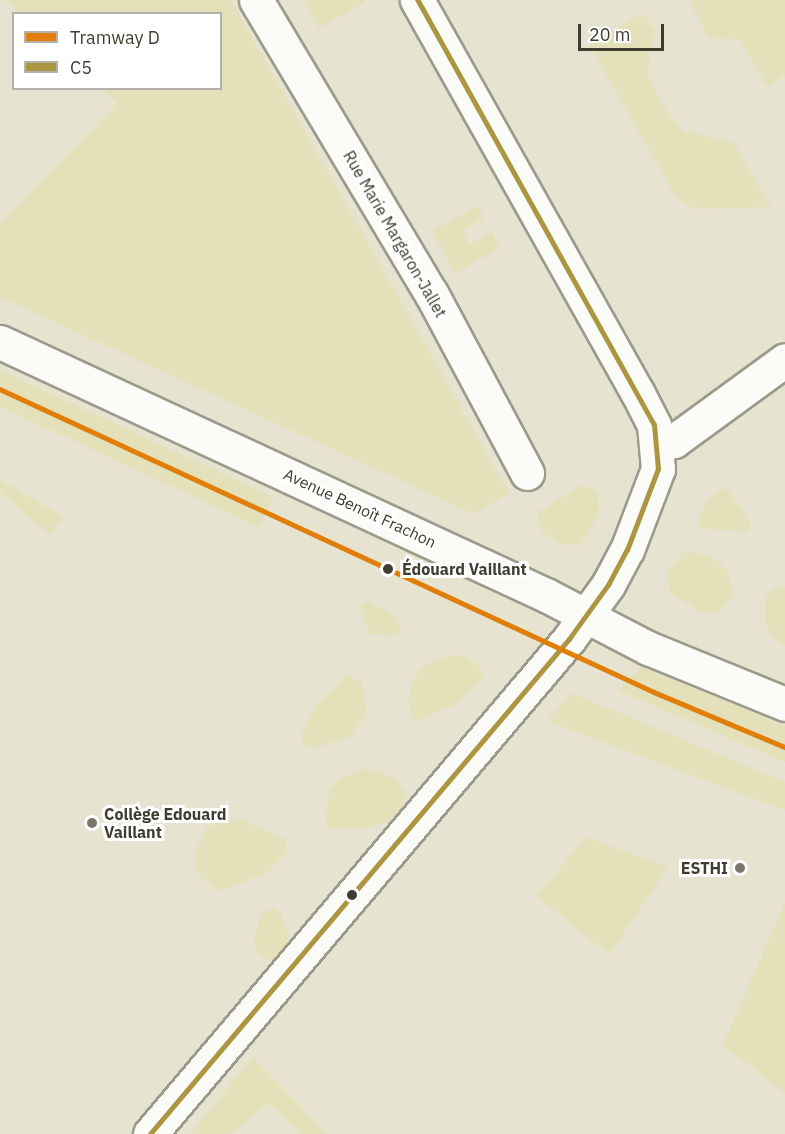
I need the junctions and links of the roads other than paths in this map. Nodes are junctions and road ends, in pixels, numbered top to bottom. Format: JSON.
{"nodes":[{"id":1,"x":256,"y":0,"type":"edge"},
{"id":2,"x":417,"y":0,"type":"edge"},
{"id":3,"x":0,"y":342,"type":"edge"},
{"id":4,"x":785,"y":360,"type":"edge"},
{"id":5,"x":656,"y":444,"type":"junction"},
{"id":6,"x":527,"y":473,"type":"dead end"},
{"id":7,"x":586,"y":616,"type":"junction"},
{"id":8,"x":785,"y":704,"type":"edge"},
{"id":9,"x":150,"y":1134,"type":"edge"}],
"edges":[{"from":1,"to":6,"type":"street","name":"Rue Marie Margaron-Jallet"},
{"from":2,"to":5,"type":"street"},
{"from":3,"to":7,"type":"street","name":"Avenue Benoît Frachon"},
{"from":4,"to":5,"type":"street"},
{"from":5,"to":7,"type":"street"},
{"from":7,"to":8,"type":"street","name":"Avenue Benoît Frachon"},
{"from":7,"to":9,"type":"street"}]}
